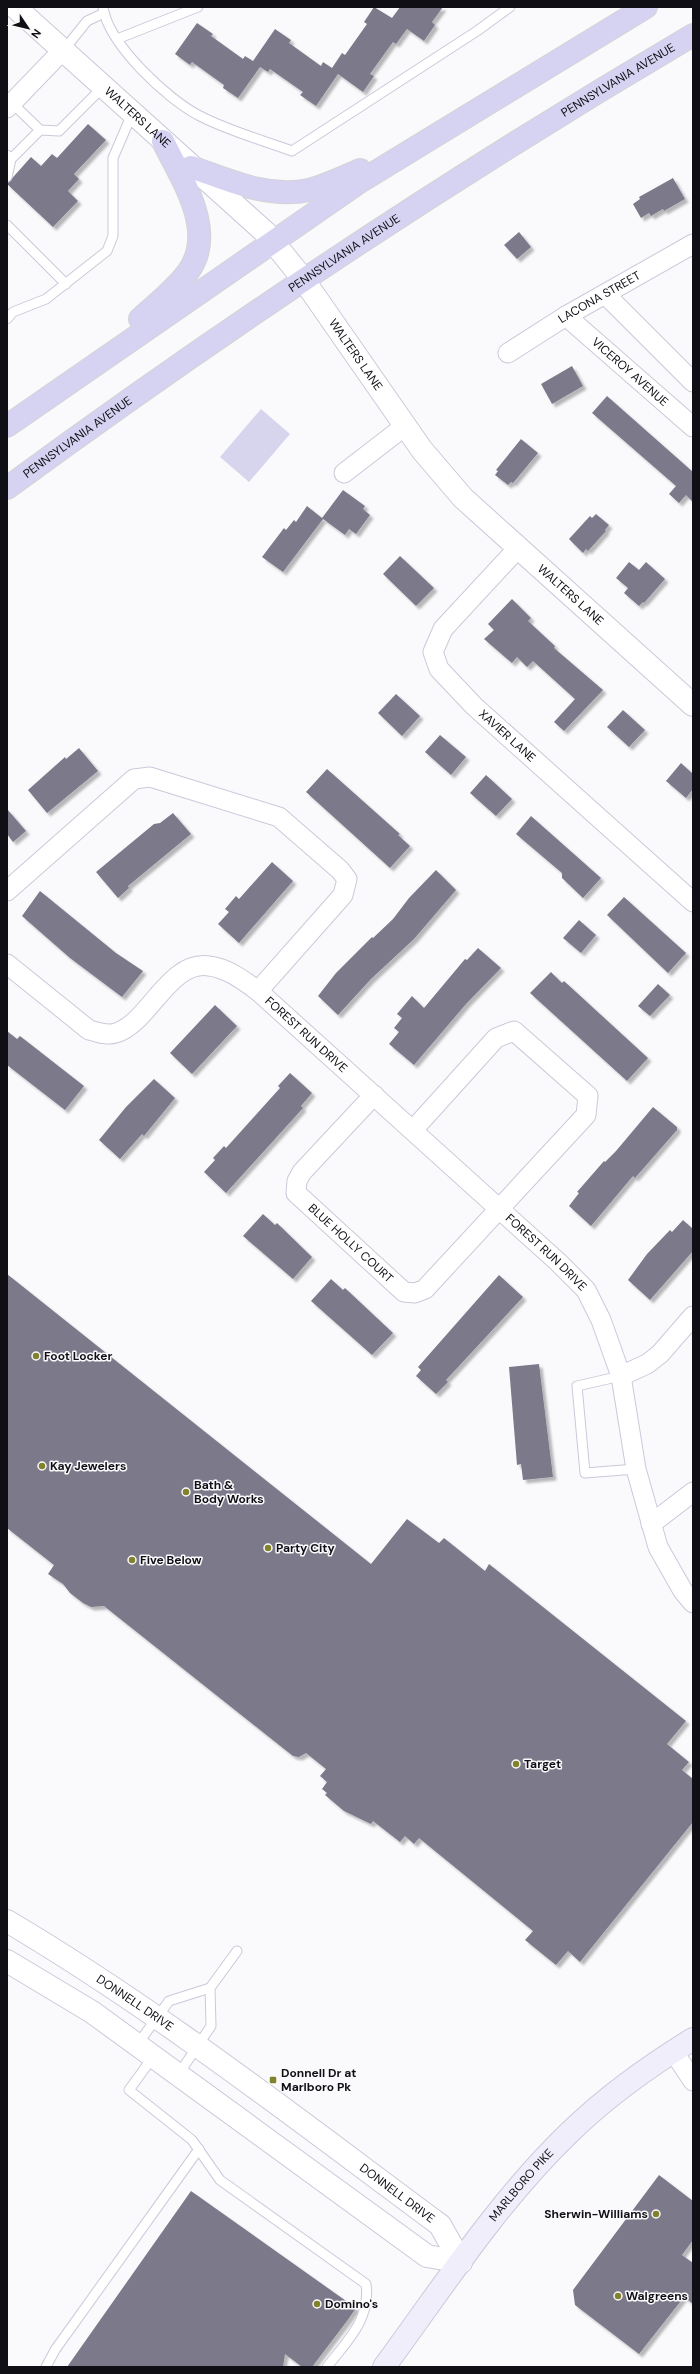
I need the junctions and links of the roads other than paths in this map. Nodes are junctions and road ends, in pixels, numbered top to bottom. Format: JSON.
{"nodes":[{"id":1,"x":15,"y":7,"type":"edge"},
{"id":2,"x":198,"y":7,"type":"edge"},
{"id":3,"x":510,"y":7,"type":"edge"},
{"id":4,"x":646,"y":7,"type":"edge"},
{"id":5,"x":103,"y":10,"type":"edge"},
{"id":6,"x":693,"y":35,"type":"edge"},
{"id":7,"x":117,"y":39,"type":"junction"},
{"id":8,"x":62,"y":51,"type":"junction"},
{"id":9,"x":103,"y":87,"type":"junction"},
{"id":10,"x":9,"y":105,"type":"edge"},
{"id":11,"x":132,"y":114,"type":"junction"},
{"id":12,"x":40,"y":130,"type":"junction"},
{"id":13,"x":162,"y":141,"type":"junction"},
{"id":14,"x":422,"y":144,"type":"junction"},
{"id":15,"x":9,"y":157,"type":"edge"},
{"id":16,"x":191,"y":166,"type":"junction"},
{"id":17,"x":7,"y":176,"type":"edge"},
{"id":18,"x":7,"y":225,"type":"edge"},
{"id":19,"x":273,"y":241,"type":"junction"},
{"id":20,"x":693,"y":244,"type":"edge"},
{"id":21,"x":303,"y":279,"type":"junction"},
{"id":22,"x":66,"y":284,"type":"junction"},
{"id":23,"x":605,"y":294,"type":"junction"},
{"id":24,"x":9,"y":312,"type":"edge"},
{"id":25,"x":566,"y":316,"type":"junction"},
{"id":26,"x":508,"y":354,"type":"dead end"},
{"id":27,"x":89,"y":368,"type":"junction"},
{"id":28,"x":693,"y":382,"type":"edge"},
{"id":29,"x":7,"y":426,"type":"edge"},
{"id":30,"x":405,"y":426,"type":"junction"},
{"id":31,"x":693,"y":428,"type":"edge"},
{"id":32,"x":344,"y":473,"type":"dead end"},
{"id":33,"x":7,"y":488,"type":"edge"},
{"id":34,"x":518,"y":548,"type":"junction"},
{"id":35,"x":693,"y":705,"type":"edge"},
{"id":36,"x":7,"y":891,"type":"edge"},
{"id":37,"x":693,"y":902,"type":"edge"},
{"id":38,"x":7,"y":964,"type":"edge"},
{"id":39,"x":258,"y":991,"type":"junction"},
{"id":40,"x":374,"y":1095,"type":"junction"},
{"id":41,"x":413,"y":1130,"type":"junction"},
{"id":42,"x":497,"y":1209,"type":"junction"},
{"id":43,"x":693,"y":1316,"type":"edge"},
{"id":44,"x":621,"y":1376,"type":"junction"},
{"id":45,"x":636,"y":1469,"type":"junction"},
{"id":46,"x":693,"y":1492,"type":"edge"},
{"id":47,"x":651,"y":1524,"type":"junction"},
{"id":48,"x":693,"y":1603,"type":"edge"},
{"id":49,"x":7,"y":1921,"type":"edge"},
{"id":50,"x":237,"y":1951,"type":"dead end"},
{"id":51,"x":7,"y":1961,"type":"edge"},
{"id":52,"x":210,"y":1988,"type":"junction"},
{"id":53,"x":157,"y":2017,"type":"junction"},
{"id":54,"x":693,"y":2039,"type":"edge"},
{"id":55,"x":198,"y":2046,"type":"junction"},
{"id":56,"x":145,"y":2051,"type":"junction"},
{"id":57,"x":673,"y":2051,"type":"junction"},
{"id":58,"x":178,"y":2075,"type":"junction"},
{"id":59,"x":693,"y":2081,"type":"edge"},
{"id":60,"x":199,"y":2149,"type":"junction"},
{"id":61,"x":461,"y":2262,"type":"junction"},
{"id":62,"x":46,"y":2367,"type":"edge"},
{"id":63,"x":327,"y":2367,"type":"edge"},
{"id":64,"x":384,"y":2367,"type":"edge"}],
"edges":[{"from":1,"to":8,"type":"street","name":"WALTERS LANE"},
{"from":2,"to":7,"type":"lane"},
{"from":3,"to":7,"type":"lane"},
{"from":4,"to":14,"type":"highway"},
{"from":5,"to":7,"type":"lane"},
{"from":5,"to":8,"type":"lane"},
{"from":6,"to":21,"type":"highway","name":"PENNSYLVANIA AVENUE"},
{"from":8,"to":9,"type":"street","name":"WALTERS LANE"},
{"from":8,"to":10,"type":"street"},
{"from":9,"to":11,"type":"street","name":"WALTERS LANE"},
{"from":9,"to":12,"type":"lane"},
{"from":10,"to":12,"type":"lane"},
{"from":11,"to":13,"type":"street","name":"WALTERS LANE"},
{"from":11,"to":22,"type":"lane"},
{"from":12,"to":15,"type":"lane"},
{"from":13,"to":16,"type":"street","name":"WALTERS LANE"},
{"from":13,"to":27,"type":"highway"},
{"from":14,"to":16,"type":"highway"},
{"from":14,"to":19,"type":"highway"},
{"from":15,"to":17,"type":"lane"},
{"from":16,"to":19,"type":"street","name":"WALTERS LANE"},
{"from":18,"to":22,"type":"lane"},
{"from":19,"to":21,"type":"street","name":"WALTERS LANE"},
{"from":19,"to":27,"type":"highway"},
{"from":20,"to":23,"type":"street","name":"LACONA STREET"},
{"from":21,"to":30,"type":"street","name":"WALTERS LANE"},
{"from":21,"to":33,"type":"highway","name":"PENNSYLVANIA AVENUE"},
{"from":22,"to":24,"type":"lane"},
{"from":23,"to":25,"type":"street","name":"LACONA STREET"},
{"from":23,"to":28,"type":"street"},
{"from":25,"to":26,"type":"street","name":"LACONA STREET"},
{"from":25,"to":31,"type":"street","name":"VICEROY AVENUE"},
{"from":27,"to":29,"type":"highway"},
{"from":30,"to":32,"type":"street"},
{"from":30,"to":34,"type":"street","name":"WALTERS LANE"},
{"from":34,"to":35,"type":"street","name":"WALTERS LANE"},
{"from":34,"to":37,"type":"street","name":"XAVIER LANE"},
{"from":36,"to":39,"type":"street","name":"FOREST RUN DRIVE"},
{"from":38,"to":39,"type":"street","name":"FOREST RUN DRIVE"},
{"from":39,"to":40,"type":"street","name":"FOREST RUN DRIVE"},
{"from":40,"to":41,"type":"street","name":"FOREST RUN DRIVE"},
{"from":40,"to":42,"type":"street","name":"BLUE HOLLY COURT"},
{"from":41,"to":42,"type":"street","name":"FOREST RUN DRIVE"},
{"from":41,"to":42,"type":"street"},
{"from":42,"to":44,"type":"street","name":"FOREST RUN DRIVE"},
{"from":43,"to":44,"type":"street"},
{"from":44,"to":45,"type":"street","name":"FOREST RUN DRIVE"},
{"from":44,"to":45,"type":"lane"},
{"from":45,"to":47,"type":"street","name":"FOREST RUN DRIVE"},
{"from":46,"to":47,"type":"street"},
{"from":47,"to":48,"type":"street","name":"FOREST RUN DRIVE"},
{"from":49,"to":53,"type":"street","name":"DONNELL DRIVE"},
{"from":50,"to":52,"type":"lane"},
{"from":51,"to":56,"type":"street"},
{"from":52,"to":53,"type":"lane"},
{"from":52,"to":55,"type":"lane"},
{"from":53,"to":55,"type":"street","name":"DONNELL DRIVE"},
{"from":53,"to":56,"type":"lane"},
{"from":54,"to":57,"type":"main road","name":"MARLBORO PIKE"},
{"from":55,"to":58,"type":"lane"},
{"from":55,"to":61,"type":"street","name":"DONNELL DRIVE"},
{"from":56,"to":58,"type":"street"},
{"from":56,"to":60,"type":"lane"},
{"from":57,"to":59,"type":"street"},
{"from":57,"to":61,"type":"main road","name":"MARLBORO PIKE"},
{"from":58,"to":61,"type":"street"},
{"from":60,"to":62,"type":"lane"},
{"from":60,"to":63,"type":"lane"},
{"from":61,"to":64,"type":"main road","name":"MARLBORO PIKE"}]}
